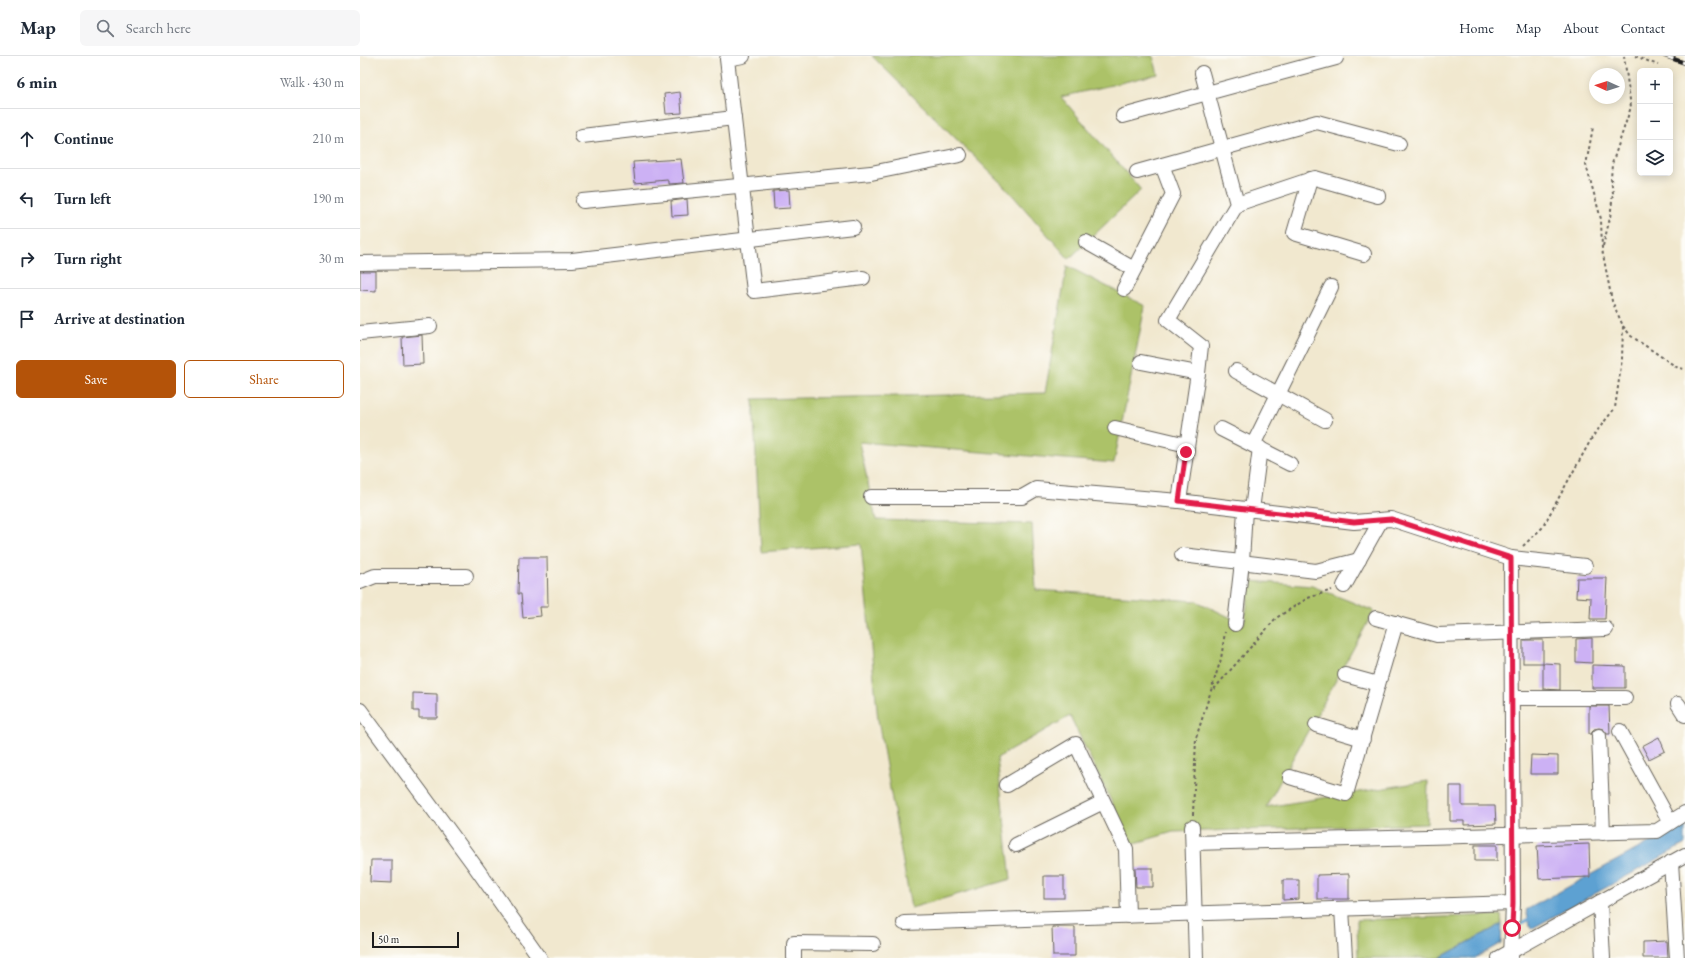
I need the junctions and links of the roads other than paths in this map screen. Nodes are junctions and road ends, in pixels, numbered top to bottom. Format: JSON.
{"nodes":[{"id":1,"x":742,"y":56,"type":"edge"},
{"id":2,"x":1336,"y":58,"type":"dead end"},
{"id":3,"x":1202,"y":73,"type":"dead end"},
{"id":4,"x":1207,"y":93,"type":"junction"},
{"id":5,"x":1123,"y":116,"type":"dead end"},
{"id":6,"x":734,"y":118,"type":"junction"},
{"id":7,"x":582,"y":136,"type":"dead end"},
{"id":8,"x":1399,"y":144,"type":"dead end"},
{"id":9,"x":1222,"y":148,"type":"junction"},
{"id":10,"x":960,"y":155,"type":"dead end"},
{"id":11,"x":1162,"y":165,"type":"junction"},
{"id":12,"x":1137,"y":172,"type":"dead end"},
{"id":13,"x":1310,"y":179,"type":"junction"},
{"id":14,"x":741,"y":186,"type":"junction"},
{"id":15,"x":1378,"y":196,"type":"dead end"},
{"id":16,"x":583,"y":201,"type":"dead end"},
{"id":17,"x":1237,"y":204,"type":"junction"},
{"id":18,"x":853,"y":227,"type":"dead end"},
{"id":19,"x":748,"y":239,"type":"junction"},
{"id":20,"x":1086,"y":242,"type":"dead end"},
{"id":21,"x":1364,"y":254,"type":"dead end"},
{"id":22,"x":360,"y":263,"type":"edge"},
{"id":23,"x":1134,"y":269,"type":"junction"},
{"id":24,"x":863,"y":278,"type":"dead end"},
{"id":25,"x":1331,"y":287,"type":"dead end"},
{"id":26,"x":1124,"y":289,"type":"dead end"},
{"id":27,"x":430,"y":326,"type":"dead end"},
{"id":28,"x":360,"y":333,"type":"edge"},
{"id":29,"x":1141,"y":362,"type":"dead end"},
{"id":30,"x":1236,"y":371,"type":"dead end"},
{"id":31,"x":1198,"y":373,"type":"junction"},
{"id":32,"x":1278,"y":394,"type":"junction"},
{"id":33,"x":1325,"y":420,"type":"dead end"},
{"id":34,"x":1115,"y":428,"type":"dead end"},
{"id":35,"x":1221,"y":429,"type":"dead end"},
{"id":36,"x":1187,"y":445,"type":"junction"},
{"id":37,"x":1256,"y":446,"type":"junction"},
{"id":38,"x":1290,"y":464,"type":"dead end"},
{"id":39,"x":871,"y":497,"type":"dead end"},
{"id":40,"x":1179,"y":501,"type":"junction"},
{"id":41,"x":1248,"y":509,"type":"junction"},
{"id":42,"x":1381,"y":520,"type":"junction"},
{"id":43,"x":1182,"y":555,"type":"dead end"},
{"id":44,"x":1511,"y":558,"type":"junction"},
{"id":45,"x":1359,"y":560,"type":"junction"},
{"id":46,"x":1242,"y":562,"type":"junction"},
{"id":47,"x":1585,"y":566,"type":"dead end"},
{"id":48,"x":466,"y":576,"type":"dead end"},
{"id":49,"x":360,"y":582,"type":"edge"},
{"id":50,"x":1344,"y":586,"type":"road end"},
{"id":51,"x":1376,"y":618,"type":"dead end"},
{"id":52,"x":1396,"y":623,"type":"junction"},
{"id":53,"x":1235,"y":624,"type":"road end"},
{"id":54,"x":1606,"y":629,"type":"dead end"},
{"id":55,"x":1511,"y":633,"type":"junction"},
{"id":56,"x":1346,"y":675,"type":"dead end"},
{"id":57,"x":1378,"y":684,"type":"junction"},
{"id":58,"x":1512,"y":698,"type":"junction"},
{"id":59,"x":1625,"y":698,"type":"dead end"},
{"id":60,"x":360,"y":710,"type":"edge"},
{"id":61,"x":1316,"y":725,"type":"dead end"},
{"id":62,"x":1620,"y":731,"type":"dead end"},
{"id":63,"x":1599,"y":736,"type":"dead end"},
{"id":64,"x":1362,"y":739,"type":"junction"},
{"id":65,"x":1290,"y":777,"type":"dead end"},
{"id":66,"x":1007,"y":785,"type":"dead end"},
{"id":67,"x":1103,"y":802,"type":"junction"},
{"id":68,"x":1685,"y":813,"type":"edge"},
{"id":69,"x":1670,"y":822,"type":"junction"},
{"id":70,"x":1192,"y":827,"type":"road end"},
{"id":71,"x":1603,"y":832,"type":"junction"},
{"id":72,"x":1512,"y":836,"type":"junction"},
{"id":73,"x":1193,"y":843,"type":"junction"},
{"id":74,"x":1016,"y":846,"type":"dead end"},
{"id":75,"x":1685,"y":855,"type":"edge"},
{"id":76,"x":1671,"y":862,"type":"junction"},
{"id":77,"x":1600,"y":902,"type":"junction"},
{"id":78,"x":1513,"y":903,"type":"junction"},
{"id":79,"x":1342,"y":908,"type":"junction"},
{"id":80,"x":1195,"y":913,"type":"junction"},
{"id":81,"x":1128,"y":916,"type":"junction"},
{"id":82,"x":904,"y":923,"type":"dead end"},
{"id":83,"x":1681,"y":937,"type":"edge"},
{"id":84,"x":873,"y":944,"type":"dead end"},
{"id":85,"x":1508,"y":953,"type":"edge"},
{"id":86,"x":540,"y":958,"type":"edge"},
{"id":87,"x":794,"y":958,"type":"edge"},
{"id":88,"x":1196,"y":958,"type":"edge"},
{"id":89,"x":1345,"y":958,"type":"edge"},
{"id":90,"x":1603,"y":958,"type":"edge"},
{"id":91,"x":1677,"y":958,"type":"edge"}],
"edges":[{"from":1,"to":6,"type":"street"},
{"from":2,"to":4,"type":"street"},
{"from":3,"to":4,"type":"street"},
{"from":4,"to":5,"type":"street"},
{"from":4,"to":9,"type":"street"},
{"from":6,"to":7,"type":"street"},
{"from":6,"to":14,"type":"street"},
{"from":8,"to":9,"type":"street"},
{"from":9,"to":11,"type":"street"},
{"from":9,"to":17,"type":"street"},
{"from":10,"to":14,"type":"street"},
{"from":11,"to":12,"type":"street"},
{"from":11,"to":23,"type":"street"},
{"from":13,"to":15,"type":"street"},
{"from":13,"to":17,"type":"street"},
{"from":13,"to":21,"type":"street"},
{"from":14,"to":16,"type":"street"},
{"from":14,"to":19,"type":"street"},
{"from":17,"to":31,"type":"street"},
{"from":18,"to":19,"type":"street"},
{"from":19,"to":22,"type":"street"},
{"from":19,"to":24,"type":"street"},
{"from":20,"to":23,"type":"street"},
{"from":23,"to":26,"type":"street"},
{"from":25,"to":32,"type":"street"},
{"from":27,"to":28,"type":"street"},
{"from":29,"to":31,"type":"street"},
{"from":30,"to":32,"type":"street"},
{"from":31,"to":36,"type":"street"},
{"from":32,"to":33,"type":"street"},
{"from":32,"to":37,"type":"street"},
{"from":34,"to":36,"type":"street"},
{"from":35,"to":37,"type":"street"},
{"from":36,"to":40,"type":"street"},
{"from":37,"to":38,"type":"street"},
{"from":37,"to":41,"type":"street"},
{"from":39,"to":40,"type":"street"},
{"from":40,"to":41,"type":"street"},
{"from":41,"to":42,"type":"street"},
{"from":41,"to":46,"type":"street"},
{"from":42,"to":44,"type":"street"},
{"from":42,"to":45,"type":"street"},
{"from":43,"to":46,"type":"street"},
{"from":44,"to":47,"type":"street"},
{"from":44,"to":55,"type":"street"},
{"from":45,"to":46,"type":"street"},
{"from":45,"to":50,"type":"street"},
{"from":46,"to":53,"type":"street"},
{"from":48,"to":49,"type":"street"},
{"from":51,"to":52,"type":"street"},
{"from":52,"to":55,"type":"street"},
{"from":52,"to":57,"type":"street"},
{"from":54,"to":55,"type":"street"},
{"from":55,"to":58,"type":"street"},
{"from":56,"to":57,"type":"street"},
{"from":57,"to":64,"type":"street"},
{"from":58,"to":59,"type":"street"},
{"from":58,"to":72,"type":"street"},
{"from":60,"to":86,"type":"street"},
{"from":61,"to":64,"type":"street"},
{"from":62,"to":69,"type":"street"},
{"from":63,"to":71,"type":"street"},
{"from":64,"to":65,"type":"street"},
{"from":66,"to":67,"type":"street"},
{"from":67,"to":74,"type":"street"},
{"from":67,"to":81,"type":"street"},
{"from":68,"to":69,"type":"street"},
{"from":69,"to":71,"type":"street"},
{"from":70,"to":73,"type":"street"},
{"from":71,"to":72,"type":"street"},
{"from":72,"to":73,"type":"street"},
{"from":72,"to":78,"type":"street"},
{"from":73,"to":80,"type":"street"},
{"from":75,"to":76,"type":"street"},
{"from":76,"to":77,"type":"street"},
{"from":76,"to":83,"type":"street"},
{"from":77,"to":85,"type":"street"},
{"from":77,"to":90,"type":"street"},
{"from":78,"to":79,"type":"street"},
{"from":78,"to":85,"type":"street"},
{"from":79,"to":80,"type":"street"},
{"from":79,"to":89,"type":"street"},
{"from":80,"to":81,"type":"street"},
{"from":80,"to":88,"type":"street"},
{"from":81,"to":82,"type":"street"},
{"from":83,"to":91,"type":"street"},
{"from":84,"to":87,"type":"street"}]}
